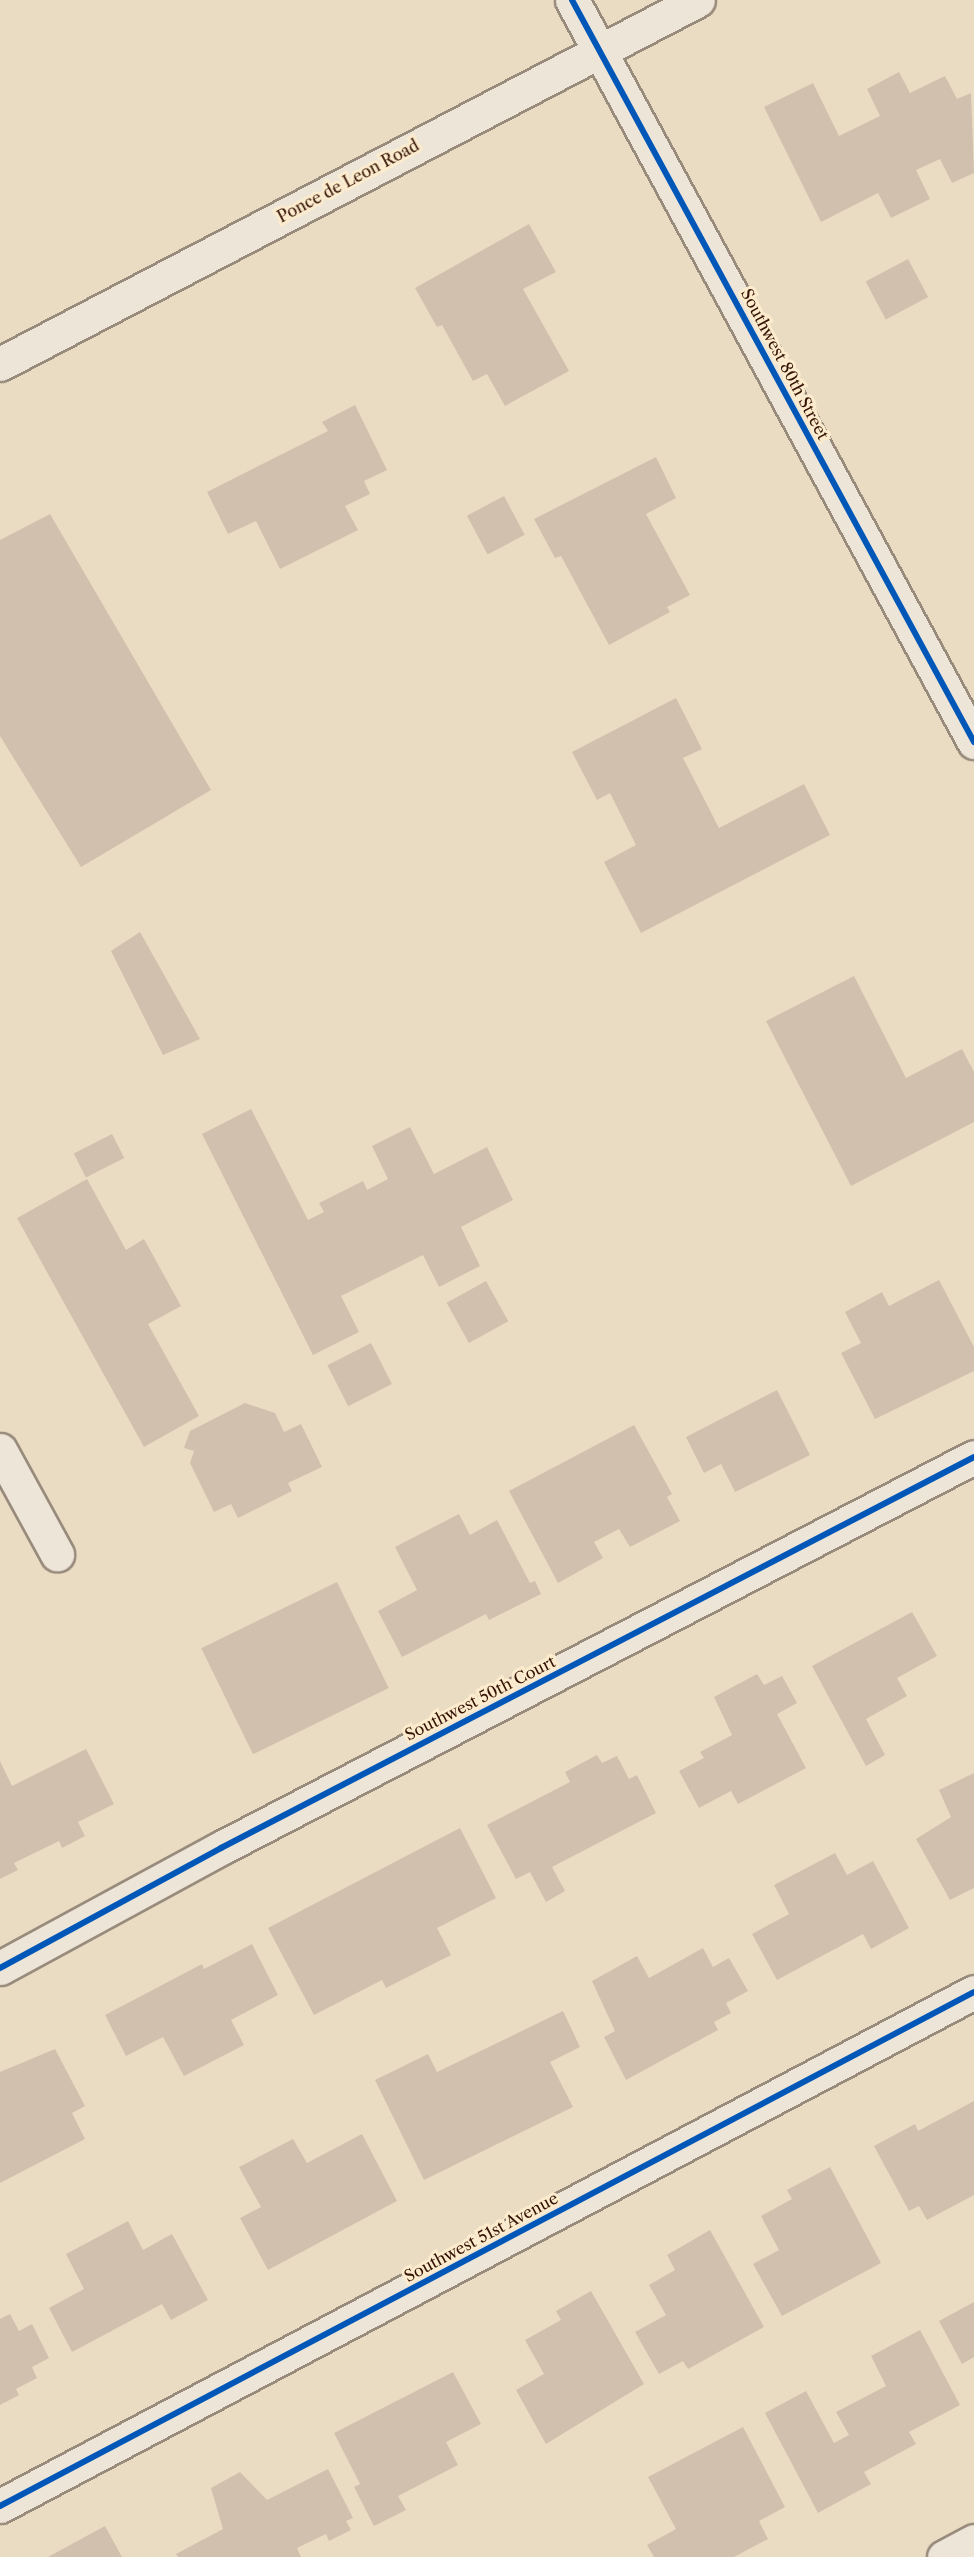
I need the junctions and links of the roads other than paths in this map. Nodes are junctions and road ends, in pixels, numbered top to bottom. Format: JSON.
{"nodes":[{"id":1,"x":572,"y":0,"type":"edge"},
{"id":2,"x":698,"y":0,"type":"edge"},
{"id":3,"x":600,"y":50,"type":"junction"},
{"id":4,"x":0,"y":364,"type":"edge"},
{"id":5,"x":974,"y":742,"type":"edge"},
{"id":6,"x":0,"y":1450,"type":"edge"},
{"id":7,"x":974,"y":1456,"type":"edge"},
{"id":8,"x":57,"y":1554,"type":"dead end"},
{"id":9,"x":0,"y":1968,"type":"edge"},
{"id":10,"x":974,"y":1992,"type":"edge"},
{"id":11,"x":0,"y":2506,"type":"edge"},
{"id":12,"x":974,"y":2541,"type":"edge"},
{"id":13,"x":944,"y":2557,"type":"edge"}],
"edges":[{"from":1,"to":3,"type":"street","name":"Southwest 80th Street"},
{"from":2,"to":3,"type":"street","name":"Ponce de Leon Road"},
{"from":3,"to":4,"type":"street","name":"Ponce de Leon Road"},
{"from":3,"to":5,"type":"street","name":"Southwest 80th Street"},
{"from":6,"to":8,"type":"street"},
{"from":7,"to":9,"type":"street","name":"Southwest 50th Court"},
{"from":10,"to":11,"type":"street","name":"Southwest 51st Avenue"},
{"from":12,"to":13,"type":"street"}]}
